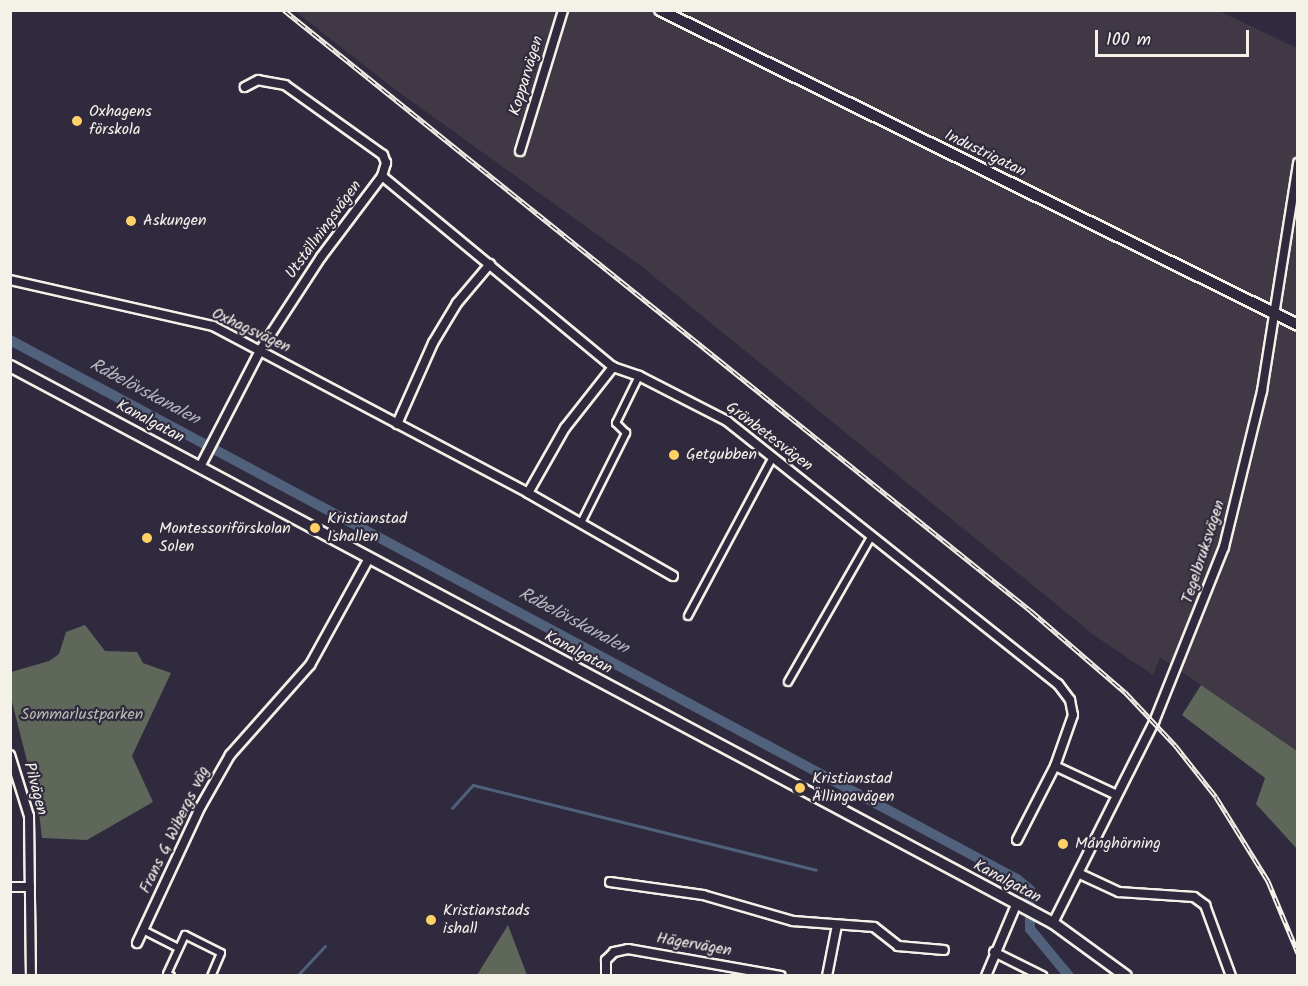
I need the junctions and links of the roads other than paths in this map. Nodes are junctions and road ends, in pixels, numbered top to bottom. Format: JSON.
{"nodes":[{"id":1,"x":563,"y":10,"type":"edge"},
{"id":2,"x":660,"y":10,"type":"edge"},
{"id":3,"x":244,"y":87,"type":"dead end"},
{"id":4,"x":520,"y":151,"type":"dead end"},
{"id":5,"x":1298,"y":163,"type":"edge"},
{"id":6,"x":382,"y":176,"type":"junction"},
{"id":7,"x":490,"y":264,"type":"junction"},
{"id":8,"x":10,"y":280,"type":"edge"},
{"id":9,"x":1275,"y":314,"type":"junction"},
{"id":10,"x":1298,"y":325,"type":"edge"},
{"id":11,"x":261,"y":349,"type":"junction"},
{"id":12,"x":10,"y":366,"type":"edge"},
{"id":13,"x":613,"y":367,"type":"junction"},
{"id":14,"x":639,"y":376,"type":"junction"},
{"id":15,"x":397,"y":424,"type":"junction"},
{"id":16,"x":773,"y":457,"type":"junction"},
{"id":17,"x":201,"y":465,"type":"junction"},
{"id":18,"x":528,"y":493,"type":"junction"},
{"id":19,"x":581,"y":524,"type":"junction"},
{"id":20,"x":871,"y":537,"type":"junction"},
{"id":21,"x":369,"y":558,"type":"junction"},
{"id":22,"x":672,"y":576,"type":"dead end"},
{"id":23,"x":688,"y":616,"type":"dead end"},
{"id":24,"x":788,"y":682,"type":"dead end"},
{"id":25,"x":10,"y":755,"type":"edge"},
{"id":26,"x":1056,"y":766,"type":"junction"},
{"id":27,"x":1117,"y":795,"type":"junction"},
{"id":28,"x":1017,"y":840,"type":"dead end"},
{"id":29,"x":1080,"y":874,"type":"junction"},
{"id":30,"x":610,"y":882,"type":"dead end"},
{"id":31,"x":10,"y":887,"type":"edge"},
{"id":32,"x":30,"y":887,"type":"junction"},
{"id":33,"x":1021,"y":907,"type":"junction"},
{"id":34,"x":1053,"y":923,"type":"junction"},
{"id":35,"x":837,"y":925,"type":"junction"},
{"id":36,"x":143,"y":930,"type":"junction"},
{"id":37,"x":136,"y":943,"type":"dead end"},
{"id":38,"x":178,"y":948,"type":"junction"},
{"id":39,"x":944,"y":950,"type":"dead end"},
{"id":40,"x":994,"y":952,"type":"junction"},
{"id":41,"x":32,"y":975,"type":"edge"},
{"id":42,"x":171,"y":975,"type":"edge"},
{"id":43,"x":211,"y":975,"type":"edge"},
{"id":44,"x":606,"y":975,"type":"edge"},
{"id":45,"x":781,"y":975,"type":"edge"},
{"id":46,"x":827,"y":975,"type":"edge"},
{"id":47,"x":986,"y":975,"type":"edge"},
{"id":48,"x":1042,"y":975,"type":"edge"},
{"id":49,"x":1126,"y":975,"type":"edge"},
{"id":50,"x":1231,"y":975,"type":"edge"}],
"edges":[{"from":1,"to":4,"type":"street","name":"Kopparvägen"},
{"from":2,"to":9,"type":"street","name":"Industrigatan"},
{"from":3,"to":6,"type":"street","name":"Utställningsvägen"},
{"from":5,"to":9,"type":"street","name":"Tegelbruksvägen"},
{"from":6,"to":7,"type":"street","name":"Grönbetesvägen"},
{"from":6,"to":11,"type":"street","name":"Utställningsvägen"},
{"from":7,"to":13,"type":"street","name":"Grönbetesvägen"},
{"from":7,"to":15,"type":"street"},
{"from":8,"to":11,"type":"street","name":"Oxhagsvägen"},
{"from":9,"to":10,"type":"street","name":"Industrigatan"},
{"from":9,"to":27,"type":"street","name":"Tegelbruksvägen"},
{"from":11,"to":15,"type":"street","name":"Oxhagsvägen"},
{"from":11,"to":17,"type":"street","name":"Utställningsvägen"},
{"from":12,"to":17,"type":"street","name":"Kanalgatan"},
{"from":13,"to":14,"type":"street","name":"Grönbetesvägen"},
{"from":13,"to":18,"type":"street"},
{"from":14,"to":16,"type":"street","name":"Grönbetesvägen"},
{"from":14,"to":19,"type":"street"},
{"from":15,"to":18,"type":"street","name":"Oxhagsvägen"},
{"from":16,"to":20,"type":"street","name":"Grönbetesvägen"},
{"from":16,"to":23,"type":"street"},
{"from":17,"to":21,"type":"street","name":"Kanalgatan"},
{"from":18,"to":19,"type":"street","name":"Oxhagsvägen"},
{"from":19,"to":22,"type":"street","name":"Oxhagsvägen"},
{"from":20,"to":24,"type":"street"},
{"from":20,"to":26,"type":"street","name":"Grönbetesvägen"},
{"from":21,"to":33,"type":"street","name":"Kanalgatan"},
{"from":21,"to":36,"type":"street","name":"Frans G Wibergs väg"},
{"from":25,"to":32,"type":"street","name":"Pilvägen"},
{"from":26,"to":27,"type":"street"},
{"from":26,"to":28,"type":"street","name":"Grönbetesvägen"},
{"from":27,"to":29,"type":"street","name":"Tegelbruksvägen"},
{"from":29,"to":34,"type":"street","name":"Tegelbruksvägen"},
{"from":29,"to":50,"type":"street"},
{"from":30,"to":35,"type":"street"},
{"from":31,"to":32,"type":"street"},
{"from":32,"to":41,"type":"street","name":"Pilvägen"},
{"from":33,"to":34,"type":"street","name":"Kanalgatan"},
{"from":33,"to":40,"type":"street"},
{"from":34,"to":49,"type":"street","name":"Kanalgatan"},
{"from":35,"to":39,"type":"street"},
{"from":35,"to":46,"type":"street"},
{"from":36,"to":37,"type":"street","name":"Frans G Wibergs väg"},
{"from":36,"to":38,"type":"street"},
{"from":38,"to":42,"type":"street"},
{"from":38,"to":43,"type":"street"},
{"from":40,"to":47,"type":"street"},
{"from":40,"to":48,"type":"street"},
{"from":44,"to":45,"type":"street","name":"Hägervägen"}]}
